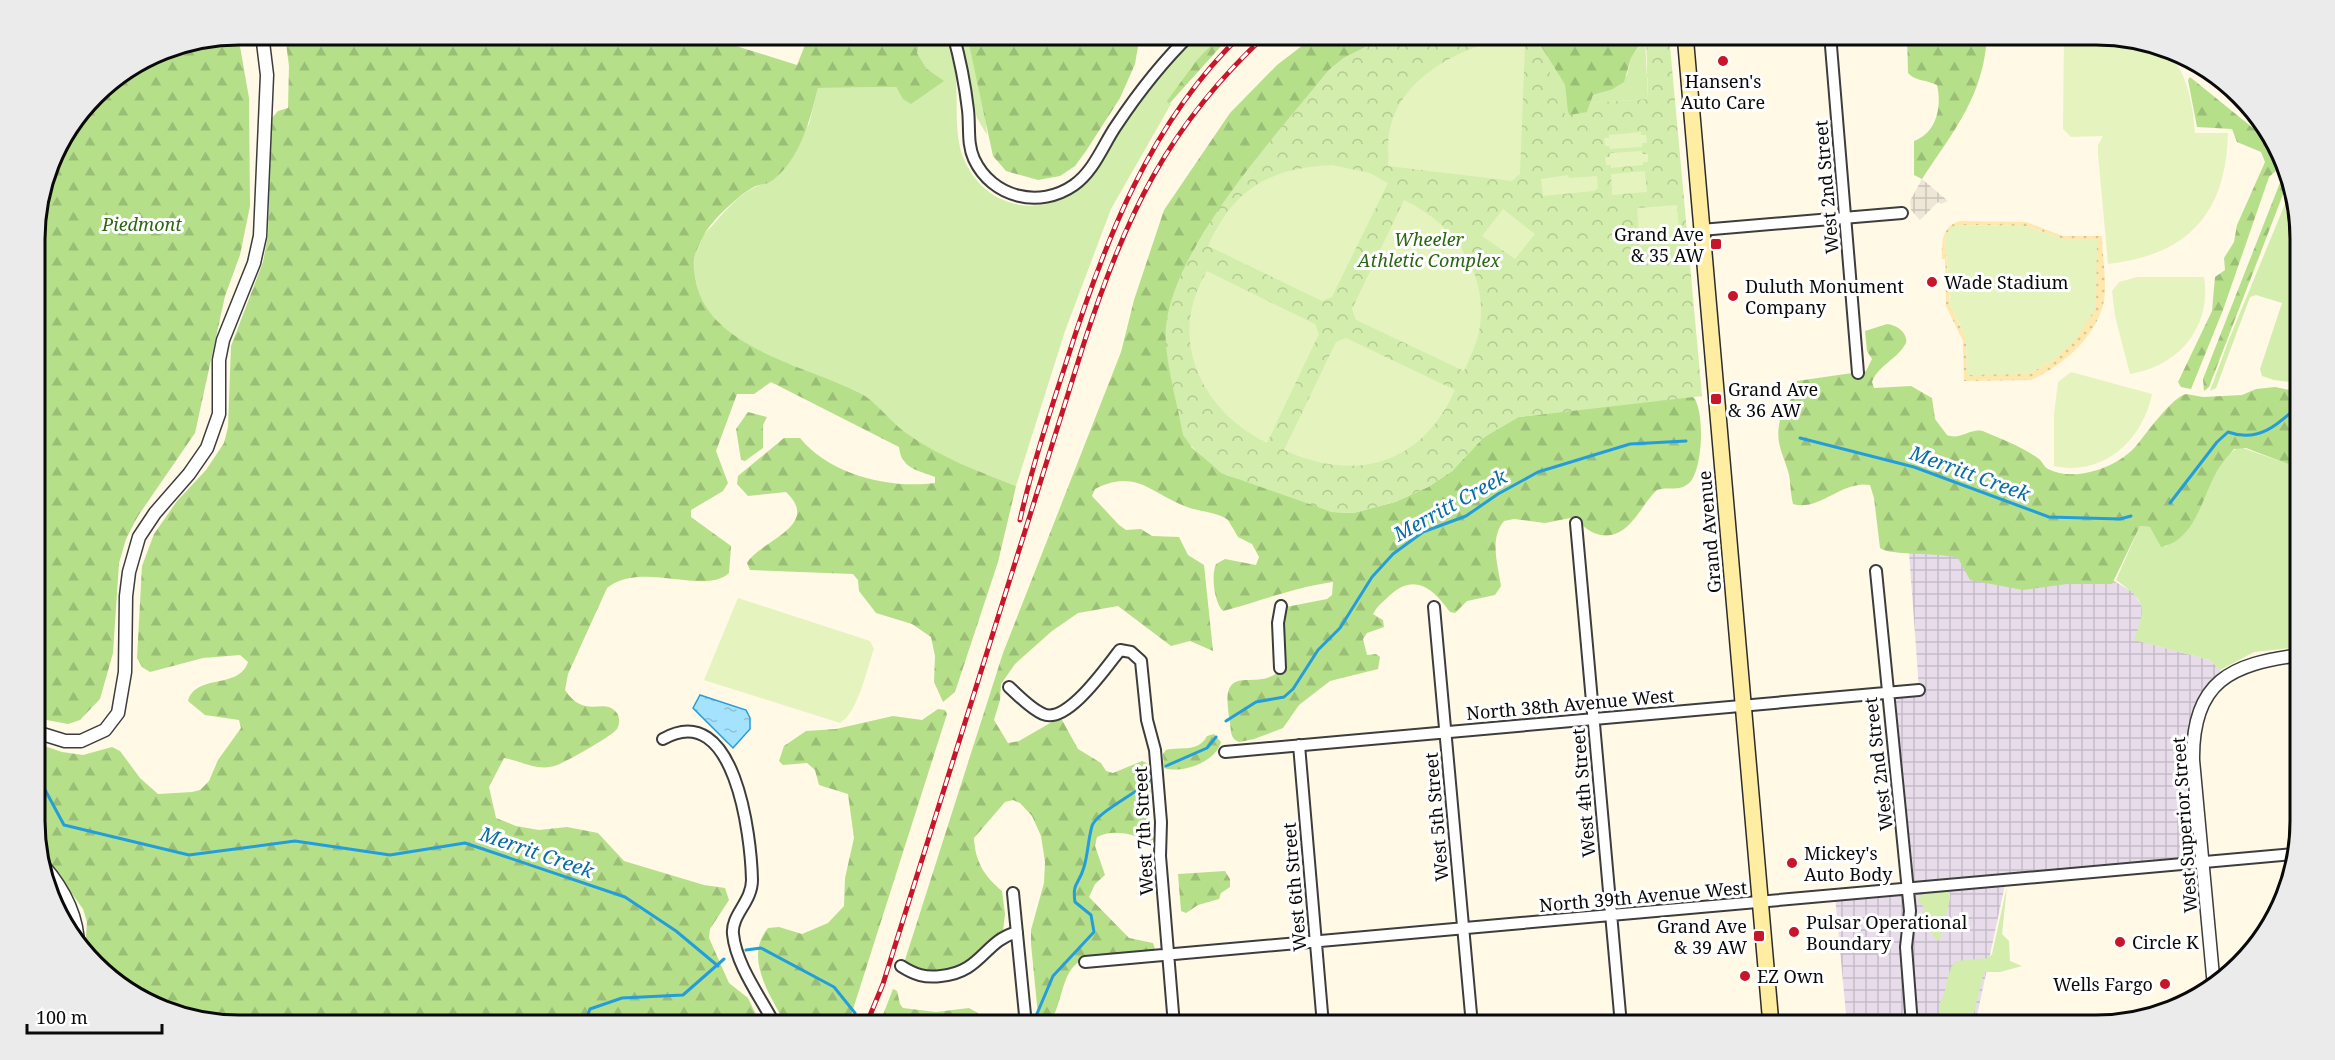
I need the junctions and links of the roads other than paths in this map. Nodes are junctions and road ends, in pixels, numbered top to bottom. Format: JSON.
{"nodes":[{"id":1,"x":263,"y":45,"type":"edge"},
{"id":2,"x":955,"y":45,"type":"edge"},
{"id":3,"x":1181,"y":45,"type":"edge"},
{"id":4,"x":1686,"y":45,"type":"edge"},
{"id":5,"x":1831,"y":45,"type":"edge"},
{"id":6,"x":1902,"y":213,"type":"dead end"},
{"id":7,"x":1845,"y":218,"type":"junction"},
{"id":8,"x":1701,"y":230,"type":"junction"},
{"id":9,"x":1858,"y":373,"type":"dead end"},
{"id":10,"x":1575,"y":523,"type":"dead end"},
{"id":11,"x":1876,"y":571,"type":"dead end"},
{"id":12,"x":1281,"y":606,"type":"dead end"},
{"id":13,"x":1434,"y":607,"type":"dead end"},
{"id":14,"x":2290,"y":658,"type":"edge"},
{"id":15,"x":1280,"y":668,"type":"dead end"},
{"id":16,"x":1009,"y":687,"type":"dead end"},
{"id":17,"x":1918,"y":690,"type":"dead end"},
{"id":18,"x":1887,"y":692,"type":"junction"},
{"id":19,"x":1743,"y":704,"type":"junction"},
{"id":20,"x":1592,"y":718,"type":"junction"},
{"id":21,"x":1445,"y":732,"type":"junction"},
{"id":22,"x":45,"y":735,"type":"edge"},
{"id":23,"x":663,"y":739,"type":"dead end"},
{"id":24,"x":1299,"y":745,"type":"junction"},
{"id":25,"x":1225,"y":752,"type":"dead end"},
{"id":26,"x":2287,"y":855,"type":"edge"},
{"id":27,"x":2204,"y":862,"type":"junction"},
{"id":28,"x":54,"y":878,"type":"edge"},
{"id":29,"x":1908,"y":888,"type":"junction"},
{"id":30,"x":1012,"y":894,"type":"dead end"},
{"id":31,"x":1761,"y":902,"type":"junction"},
{"id":32,"x":1611,"y":915,"type":"junction"},
{"id":33,"x":77,"y":926,"type":"edge"},
{"id":34,"x":1463,"y":927,"type":"junction"},
{"id":35,"x":1017,"y":932,"type":"junction"},
{"id":36,"x":1315,"y":941,"type":"junction"},
{"id":37,"x":1168,"y":954,"type":"junction"},
{"id":38,"x":1084,"y":962,"type":"dead end"},
{"id":39,"x":901,"y":966,"type":"dead end"},
{"id":40,"x":2213,"y":976,"type":"edge"},
{"id":41,"x":770,"y":1015,"type":"edge"},
{"id":42,"x":1025,"y":1015,"type":"edge"},
{"id":43,"x":1173,"y":1015,"type":"edge"},
{"id":44,"x":1322,"y":1015,"type":"edge"},
{"id":45,"x":1471,"y":1015,"type":"edge"},
{"id":46,"x":1620,"y":1015,"type":"edge"},
{"id":47,"x":1770,"y":1015,"type":"edge"},
{"id":48,"x":1911,"y":1015,"type":"edge"}],
"edges":[{"from":1,"to":22,"type":"street"},
{"from":2,"to":3,"type":"street"},
{"from":4,"to":8,"type":"main road","name":"Grand Avenue"},
{"from":5,"to":7,"type":"street","name":"West 2nd Street"},
{"from":6,"to":7,"type":"street"},
{"from":7,"to":8,"type":"street"},
{"from":7,"to":9,"type":"street","name":"West 2nd Street"},
{"from":8,"to":19,"type":"main road","name":"Grand Avenue"},
{"from":10,"to":20,"type":"street","name":"West 4th Street"},
{"from":11,"to":18,"type":"street","name":"West 2nd Street"},
{"from":12,"to":15,"type":"street"},
{"from":13,"to":21,"type":"street","name":"West 5th Street"},
{"from":14,"to":27,"type":"street","name":"West Superior Street"},
{"from":16,"to":37,"type":"street","name":"West 7th Street"},
{"from":17,"to":18,"type":"street","name":"North 38th Avenue West"},
{"from":18,"to":19,"type":"street","name":"North 38th Avenue West"},
{"from":18,"to":29,"type":"street","name":"West 2nd Street"},
{"from":19,"to":20,"type":"street","name":"North 38th Avenue West"},
{"from":19,"to":31,"type":"main road","name":"Grand Avenue"},
{"from":20,"to":21,"type":"street","name":"North 38th Avenue West"},
{"from":20,"to":32,"type":"street","name":"West 4th Street"},
{"from":21,"to":24,"type":"street","name":"North 38th Avenue West"},
{"from":21,"to":34,"type":"street","name":"West 5th Street"},
{"from":23,"to":41,"type":"street"},
{"from":24,"to":25,"type":"street","name":"North 38th Avenue West"},
{"from":24,"to":36,"type":"street","name":"West 6th Street"},
{"from":26,"to":27,"type":"street","name":"North 39th Avenue West"},
{"from":27,"to":29,"type":"street","name":"North 39th Avenue West"},
{"from":27,"to":40,"type":"street","name":"West Superior Street"},
{"from":28,"to":33,"type":"street"},
{"from":29,"to":31,"type":"street","name":"North 39th Avenue West"},
{"from":29,"to":48,"type":"street","name":"West 2nd Street"},
{"from":30,"to":35,"type":"street"},
{"from":31,"to":32,"type":"street","name":"North 39th Avenue West"},
{"from":31,"to":47,"type":"main road","name":"Grand Avenue"},
{"from":32,"to":34,"type":"street","name":"North 39th Avenue West"},
{"from":32,"to":46,"type":"street","name":"West 4th Street"},
{"from":34,"to":36,"type":"street","name":"North 39th Avenue West"},
{"from":34,"to":45,"type":"street","name":"West 5th Street"},
{"from":35,"to":39,"type":"street"},
{"from":35,"to":42,"type":"street"},
{"from":36,"to":37,"type":"street","name":"North 39th Avenue West"},
{"from":36,"to":44,"type":"street","name":"West 6th Street"},
{"from":37,"to":38,"type":"street","name":"North 39th Avenue West"},
{"from":37,"to":43,"type":"street","name":"West 7th Street"}]}
